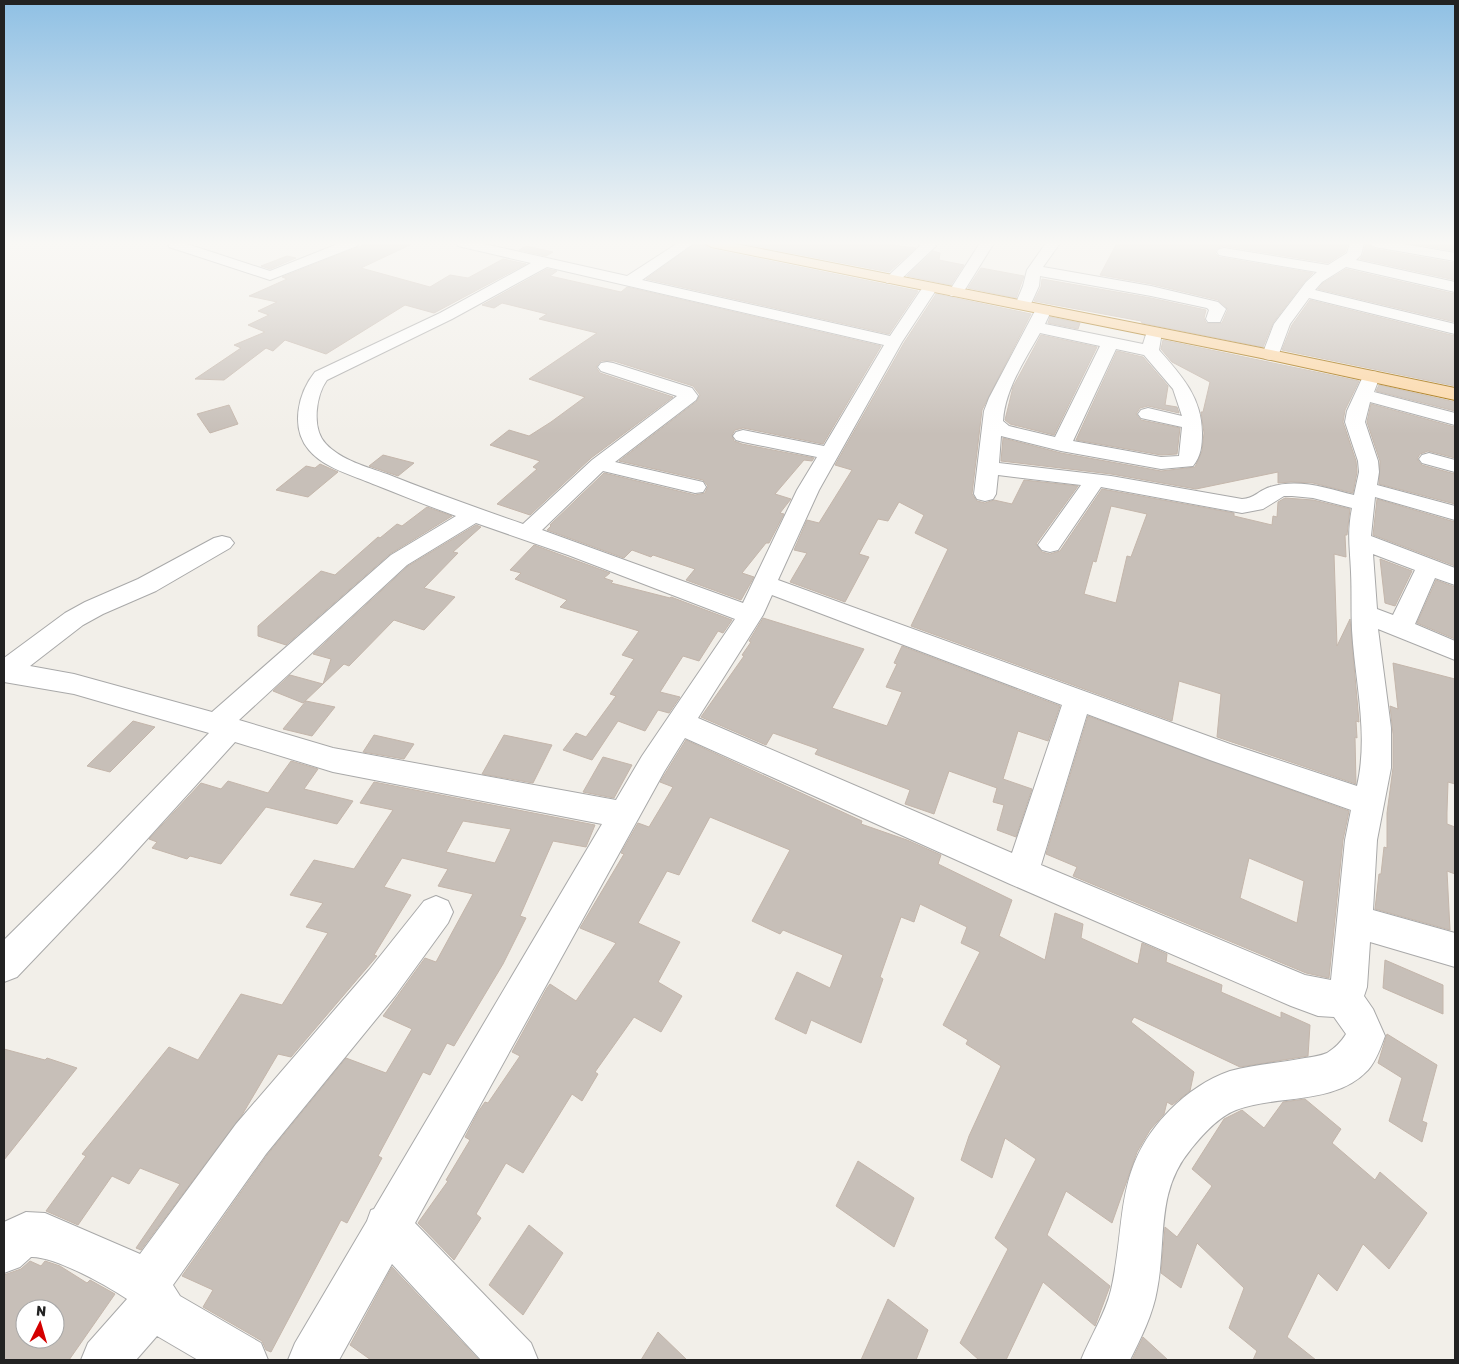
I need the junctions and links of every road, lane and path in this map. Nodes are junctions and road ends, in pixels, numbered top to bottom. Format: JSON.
{"nodes":[{"id":1,"x":463,"y":307,"type":"edge"},
{"id":2,"x":738,"y":307,"type":"edge"},
{"id":3,"x":927,"y":307,"type":"edge"},
{"id":4,"x":1032,"y":307,"type":"edge"},
{"id":5,"x":1214,"y":307,"type":"edge"},
{"id":6,"x":1293,"y":307,"type":"edge"},
{"id":7,"x":1365,"y":307,"type":"edge"},
{"id":8,"x":1044,"y":309,"type":"junction"},
{"id":9,"x":1214,"y":319,"type":"dead end"},
{"id":10,"x":1035,"y":327,"type":"junction"},
{"id":11,"x":1455,"y":329,"type":"edge"},
{"id":12,"x":1152,"y":341,"type":"junction"},
{"id":13,"x":894,"y":342,"type":"junction"},
{"id":14,"x":1110,"y":343,"type":"junction"},
{"id":15,"x":1271,"y":355,"type":"junction"},
{"id":16,"x":607,"y":367,"type":"dead end"},
{"id":17,"x":1368,"y":385,"type":"junction"},
{"id":18,"x":1455,"y":394,"type":"edge"},
{"id":19,"x":1148,"y":414,"type":"dead end"},
{"id":20,"x":1455,"y":419,"type":"edge"},
{"id":21,"x":993,"y":423,"type":"junction"},
{"id":22,"x":1193,"y":424,"type":"junction"},
{"id":23,"x":743,"y":436,"type":"dead end"},
{"id":24,"x":1062,"y":444,"type":"junction"},
{"id":25,"x":828,"y":453,"type":"junction"},
{"id":26,"x":1429,"y":459,"type":"dead end"},
{"id":27,"x":599,"y":464,"type":"junction"},
{"id":28,"x":1455,"y":466,"type":"edge"},
{"id":29,"x":990,"y":468,"type":"junction"},
{"id":30,"x":1094,"y":480,"type":"junction"},
{"id":31,"x":694,"y":487,"type":"dead end"},
{"id":32,"x":985,"y":494,"type":"dead end"},
{"id":33,"x":1365,"y":496,"type":"junction"},
{"id":34,"x":1455,"y":513,"type":"edge"},
{"id":35,"x":474,"y":514,"type":"junction"},
{"id":36,"x":526,"y":533,"type":"junction"},
{"id":37,"x":1360,"y":540,"type":"junction"},
{"id":38,"x":222,"y":543,"type":"dead end"},
{"id":39,"x":1050,"y":545,"type":"dead end"},
{"id":40,"x":1430,"y":566,"type":"junction"},
{"id":41,"x":1455,"y":577,"type":"edge"},
{"id":42,"x":765,"y":584,"type":"junction"},
{"id":43,"x":1364,"y":613,"type":"junction"},
{"id":44,"x":750,"y":614,"type":"junction"},
{"id":45,"x":1400,"y":628,"type":"junction"},
{"id":46,"x":1455,"y":652,"type":"edge"},
{"id":47,"x":4,"y":672,"type":"edge"},
{"id":48,"x":1078,"y":699,"type":"junction"},
{"id":49,"x":680,"y":723,"type":"junction"},
{"id":50,"x":223,"y":727,"type":"junction"},
{"id":51,"x":1368,"y":803,"type":"junction"},
{"id":52,"x":623,"y":815,"type":"junction"},
{"id":53,"x":1022,"y":873,"type":"junction"},
{"id":54,"x":436,"y":912,"type":"dead end"},
{"id":55,"x":1355,"y":921,"type":"junction"},
{"id":56,"x":1455,"y":950,"type":"edge"},
{"id":57,"x":4,"y":965,"type":"edge"},
{"id":58,"x":1342,"y":998,"type":"junction"},
{"id":59,"x":387,"y":1226,"type":"junction"},
{"id":60,"x":4,"y":1251,"type":"edge"},
{"id":61,"x":150,"y":1293,"type":"junction"},
{"id":62,"x":105,"y":1360,"type":"edge"},
{"id":63,"x":244,"y":1360,"type":"edge"},
{"id":64,"x":312,"y":1360,"type":"edge"},
{"id":65,"x":514,"y":1360,"type":"edge"},
{"id":66,"x":1105,"y":1360,"type":"edge"}],
"edges":[{"from":1,"to":35,"type":"street"},
{"from":2,"to":13,"type":"street"},
{"from":3,"to":13,"type":"street"},
{"from":4,"to":8,"type":"main road"},
{"from":5,"to":9,"type":"street"},
{"from":6,"to":15,"type":"street"},
{"from":7,"to":11,"type":"street"},
{"from":8,"to":10,"type":"street"},
{"from":8,"to":12,"type":"main road"},
{"from":10,"to":14,"type":"street"},
{"from":10,"to":21,"type":"street"},
{"from":12,"to":14,"type":"street"},
{"from":12,"to":15,"type":"main road"},
{"from":12,"to":22,"type":"street"},
{"from":13,"to":25,"type":"street"},
{"from":14,"to":24,"type":"street"},
{"from":15,"to":17,"type":"main road"},
{"from":16,"to":27,"type":"street"},
{"from":17,"to":18,"type":"main road"},
{"from":17,"to":20,"type":"street"},
{"from":17,"to":33,"type":"street"},
{"from":19,"to":22,"type":"street"},
{"from":21,"to":24,"type":"street"},
{"from":21,"to":29,"type":"street"},
{"from":22,"to":24,"type":"street"},
{"from":23,"to":25,"type":"street"},
{"from":25,"to":42,"type":"street"},
{"from":26,"to":28,"type":"street"},
{"from":27,"to":31,"type":"street"},
{"from":27,"to":36,"type":"street"},
{"from":29,"to":30,"type":"street"},
{"from":29,"to":32,"type":"street"},
{"from":30,"to":33,"type":"street"},
{"from":30,"to":39,"type":"street"},
{"from":33,"to":34,"type":"street"},
{"from":33,"to":37,"type":"street"},
{"from":35,"to":36,"type":"street"},
{"from":35,"to":50,"type":"street"},
{"from":36,"to":44,"type":"street"},
{"from":37,"to":40,"type":"street"},
{"from":37,"to":43,"type":"street"},
{"from":38,"to":47,"type":"street"},
{"from":40,"to":41,"type":"street"},
{"from":40,"to":45,"type":"street"},
{"from":42,"to":44,"type":"street"},
{"from":42,"to":48,"type":"street"},
{"from":43,"to":45,"type":"street"},
{"from":43,"to":51,"type":"street"},
{"from":44,"to":49,"type":"street"},
{"from":45,"to":46,"type":"street"},
{"from":47,"to":50,"type":"street"},
{"from":48,"to":51,"type":"street"},
{"from":48,"to":53,"type":"street"},
{"from":49,"to":52,"type":"street"},
{"from":49,"to":53,"type":"street"},
{"from":50,"to":52,"type":"street"},
{"from":50,"to":57,"type":"street"},
{"from":51,"to":55,"type":"street"},
{"from":52,"to":59,"type":"street"},
{"from":53,"to":58,"type":"street"},
{"from":54,"to":61,"type":"street"},
{"from":55,"to":56,"type":"street"},
{"from":55,"to":58,"type":"street"},
{"from":58,"to":66,"type":"street"},
{"from":59,"to":64,"type":"street"},
{"from":59,"to":65,"type":"street"},
{"from":60,"to":61,"type":"street"},
{"from":61,"to":62,"type":"street"},
{"from":61,"to":63,"type":"street"}]}
